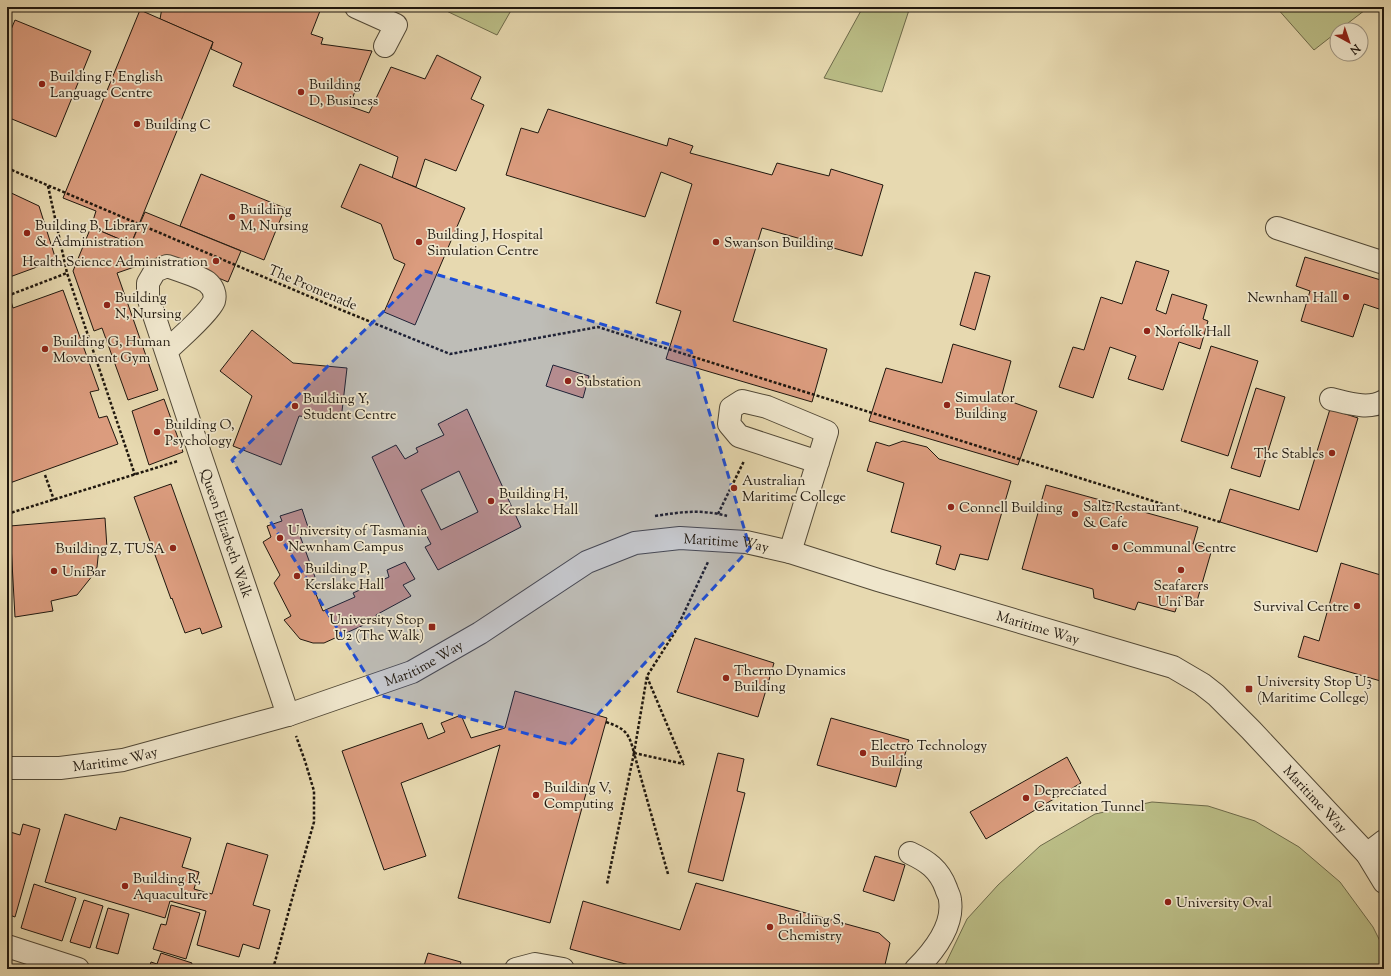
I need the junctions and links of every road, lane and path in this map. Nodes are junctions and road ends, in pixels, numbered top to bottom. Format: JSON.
{"nodes":[{"id":1,"x":356,"y":7,"type":"edge"},
{"id":2,"x":385,"y":46,"type":"dead end"},
{"id":3,"x":7,"y":168,"type":"edge"},
{"id":4,"x":48,"y":186,"type":"junction"},
{"id":5,"x":1277,"y":228,"type":"dead end"},
{"id":6,"x":1384,"y":263,"type":"edge"},
{"id":7,"x":67,"y":274,"type":"junction"},
{"id":8,"x":7,"y":296,"type":"edge"},
{"id":9,"x":166,"y":351,"type":"dead end"},
{"id":10,"x":1331,"y":399,"type":"dead end"},
{"id":11,"x":1384,"y":401,"type":"edge"},
{"id":12,"x":200,"y":454,"type":"junction"},
{"id":13,"x":747,"y":454,"type":"dead end"},
{"id":14,"x":818,"y":462,"type":"dead end"},
{"id":15,"x":135,"y":474,"type":"junction"},
{"id":16,"x":45,"y":475,"type":"dead end"},
{"id":17,"x":54,"y":500,"type":"junction"},
{"id":18,"x":7,"y":514,"type":"edge"},
{"id":19,"x":718,"y":514,"type":"dead end"},
{"id":20,"x":1220,"y":522,"type":"dead end"},
{"id":21,"x":790,"y":552,"type":"junction"},
{"id":22,"x":710,"y":560,"type":"dead end"},
{"id":23,"x":647,"y":676,"type":"junction"},
{"id":24,"x":288,"y":715,"type":"junction"},
{"id":25,"x":606,"y":722,"type":"dead end"},
{"id":26,"x":634,"y":753,"type":"junction"},
{"id":27,"x":7,"y":768,"type":"edge"},
{"id":28,"x":1376,"y":847,"type":"edge"},
{"id":29,"x":910,"y":853,"type":"dead end"},
{"id":30,"x":668,"y":874,"type":"dead end"},
{"id":31,"x":1384,"y":882,"type":"edge"},
{"id":32,"x":607,"y":884,"type":"dead end"},
{"id":33,"x":7,"y":946,"type":"edge"},
{"id":34,"x":78,"y":969,"type":"edge"},
{"id":35,"x":273,"y":969,"type":"edge"},
{"id":36,"x":516,"y":969,"type":"edge"},
{"id":37,"x":563,"y":969,"type":"edge"},
{"id":38,"x":916,"y":969,"type":"edge"}],
"edges":[{"from":1,"to":2,"type":"street"},
{"from":3,"to":4,"type":"path","name":"The Promenade"},
{"from":4,"to":7,"type":"path"},
{"from":4,"to":20,"type":"path","name":"The Promenade"},
{"from":5,"to":6,"type":"street"},
{"from":7,"to":8,"type":"path"},
{"from":7,"to":15,"type":"path"},
{"from":9,"to":12,"type":"street","name":"Queen Elizabeth Walk"},
{"from":10,"to":11,"type":"street"},
{"from":12,"to":15,"type":"path"},
{"from":12,"to":24,"type":"street","name":"Queen Elizabeth Walk"},
{"from":13,"to":19,"type":"path"},
{"from":14,"to":21,"type":"street"},
{"from":15,"to":17,"type":"path"},
{"from":16,"to":17,"type":"path"},
{"from":17,"to":18,"type":"path"},
{"from":21,"to":24,"type":"street","name":"Maritime Way"},
{"from":21,"to":28,"type":"street","name":"Maritime Way"},
{"from":22,"to":23,"type":"path"},
{"from":23,"to":26,"type":"path"},
{"from":23,"to":26,"type":"path"},
{"from":24,"to":27,"type":"street","name":"Maritime Way"},
{"from":24,"to":35,"type":"path"},
{"from":25,"to":26,"type":"path"},
{"from":26,"to":30,"type":"path"},
{"from":26,"to":32,"type":"path"},
{"from":28,"to":31,"type":"street","name":"Maritime Way"},
{"from":29,"to":38,"type":"street"},
{"from":33,"to":34,"type":"street"},
{"from":36,"to":37,"type":"street"}]}
